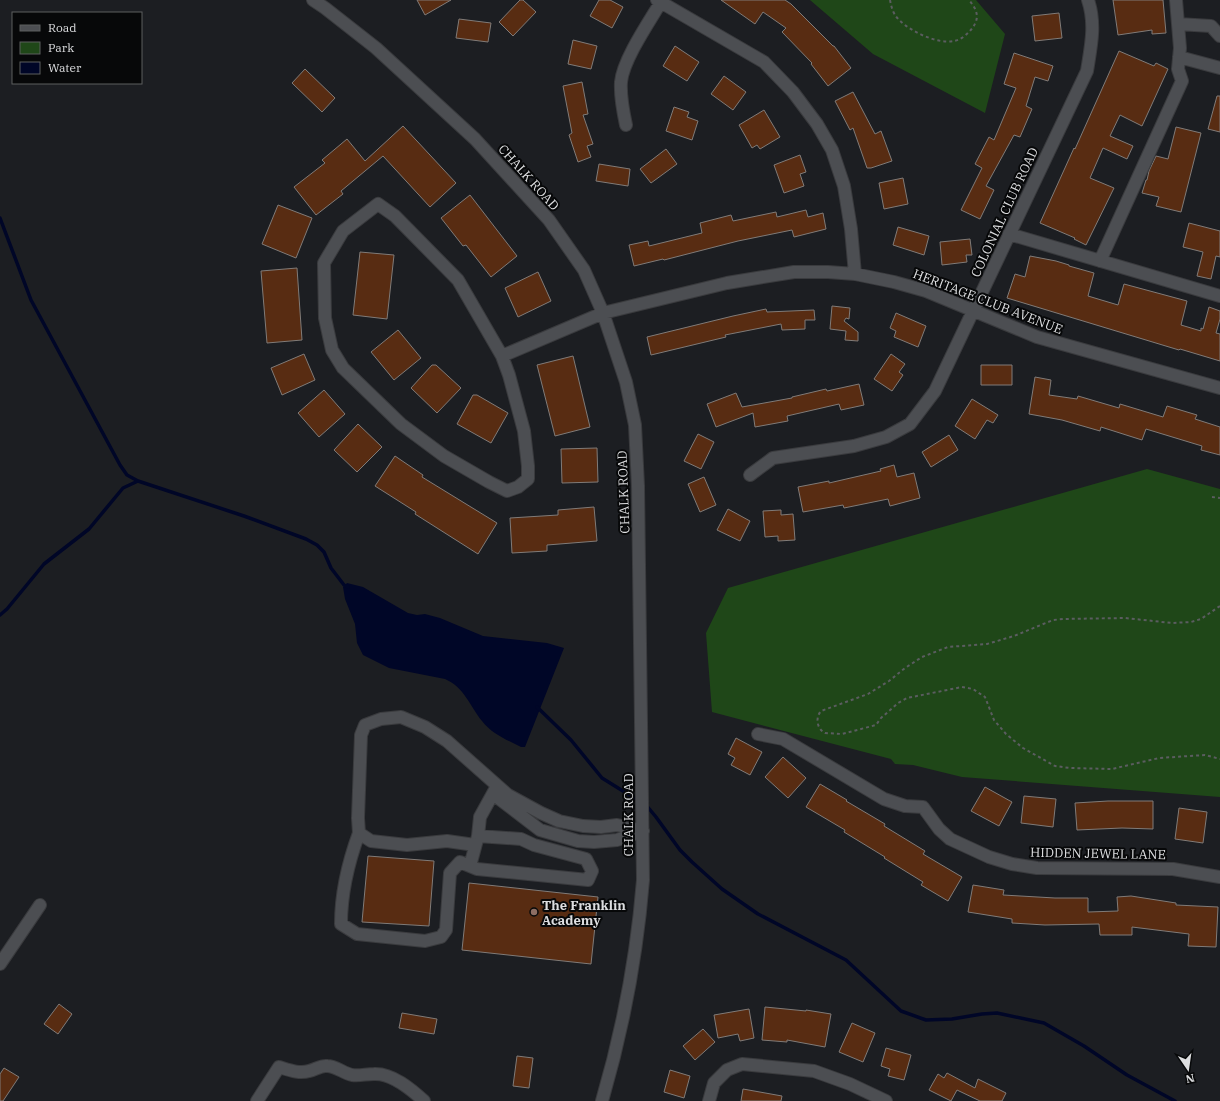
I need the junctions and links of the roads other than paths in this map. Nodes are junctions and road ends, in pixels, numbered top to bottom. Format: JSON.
{"nodes":[{"id":1,"x":313,"y":0,"type":"edge"},
{"id":2,"x":1088,"y":0,"type":"edge"},
{"id":3,"x":1176,"y":0,"type":"edge"},
{"id":4,"x":659,"y":1,"type":"edge"},
{"id":5,"x":1178,"y":24,"type":"junction"},
{"id":6,"x":1220,"y":36,"type":"edge"},
{"id":7,"x":1179,"y":57,"type":"junction"},
{"id":8,"x":1220,"y":68,"type":"edge"},
{"id":9,"x":626,"y":125,"type":"dead end"},
{"id":10,"x":1009,"y":234,"type":"junction"},
{"id":11,"x":1100,"y":261,"type":"junction"},
{"id":12,"x":855,"y":274,"type":"junction"},
{"id":13,"x":1220,"y":296,"type":"edge"},
{"id":14,"x":973,"y":312,"type":"junction"},
{"id":15,"x":603,"y":313,"type":"junction"},
{"id":16,"x":502,"y":356,"type":"junction"},
{"id":17,"x":1220,"y":388,"type":"edge"},
{"id":18,"x":750,"y":475,"type":"dead end"},
{"id":19,"x":758,"y":734,"type":"dead end"},
{"id":20,"x":496,"y":790,"type":"junction"},
{"id":21,"x":643,"y":831,"type":"junction"},
{"id":22,"x":359,"y":833,"type":"junction"},
{"id":23,"x":476,"y":840,"type":"junction"},
{"id":24,"x":594,"y":842,"type":"junction"},
{"id":25,"x":588,"y":864,"type":"junction"},
{"id":26,"x":470,"y":866,"type":"junction"},
{"id":27,"x":1220,"y":877,"type":"edge"},
{"id":28,"x":40,"y":905,"type":"dead end"},
{"id":29,"x":0,"y":964,"type":"edge"},
{"id":30,"x":257,"y":1101,"type":"edge"},
{"id":31,"x":424,"y":1101,"type":"edge"},
{"id":32,"x":602,"y":1101,"type":"edge"},
{"id":33,"x":709,"y":1101,"type":"edge"},
{"id":34,"x":886,"y":1101,"type":"edge"}],
"edges":[{"from":1,"to":15,"type":"street","name":"CHALK ROAD"},
{"from":2,"to":10,"type":"street","name":"COLONIAL CLUB ROAD"},
{"from":3,"to":5,"type":"street"},
{"from":4,"to":9,"type":"street"},
{"from":4,"to":12,"type":"street"},
{"from":5,"to":6,"type":"street"},
{"from":5,"to":7,"type":"street"},
{"from":7,"to":8,"type":"street"},
{"from":7,"to":11,"type":"street"},
{"from":10,"to":11,"type":"street"},
{"from":10,"to":14,"type":"street","name":"COLONIAL CLUB ROAD"},
{"from":11,"to":13,"type":"street"},
{"from":12,"to":14,"type":"street","name":"HERITAGE CLUB AVENUE"},
{"from":12,"to":15,"type":"street","name":"HERITAGE CLUB AVENUE"},
{"from":14,"to":17,"type":"street","name":"HERITAGE CLUB AVENUE"},
{"from":14,"to":18,"type":"street","name":"COLONIAL CLUB ROAD"},
{"from":15,"to":16,"type":"street","name":"HERITAGE CLUB AVENUE"},
{"from":15,"to":21,"type":"street","name":"CHALK ROAD"},
{"from":16,"to":16,"type":"street"},
{"from":19,"to":27,"type":"street","name":"HIDDEN JEWEL LANE"},
{"from":20,"to":21,"type":"street"},
{"from":20,"to":22,"type":"street"},
{"from":20,"to":23,"type":"street"},
{"from":20,"to":24,"type":"street"},
{"from":21,"to":24,"type":"street"},
{"from":21,"to":32,"type":"street","name":"CHALK ROAD"},
{"from":22,"to":23,"type":"street"},
{"from":22,"to":26,"type":"street"},
{"from":23,"to":25,"type":"street"},
{"from":23,"to":26,"type":"street"},
{"from":24,"to":25,"type":"street"},
{"from":25,"to":26,"type":"street"},
{"from":28,"to":29,"type":"street"},
{"from":30,"to":31,"type":"street"},
{"from":33,"to":34,"type":"street"}]}
